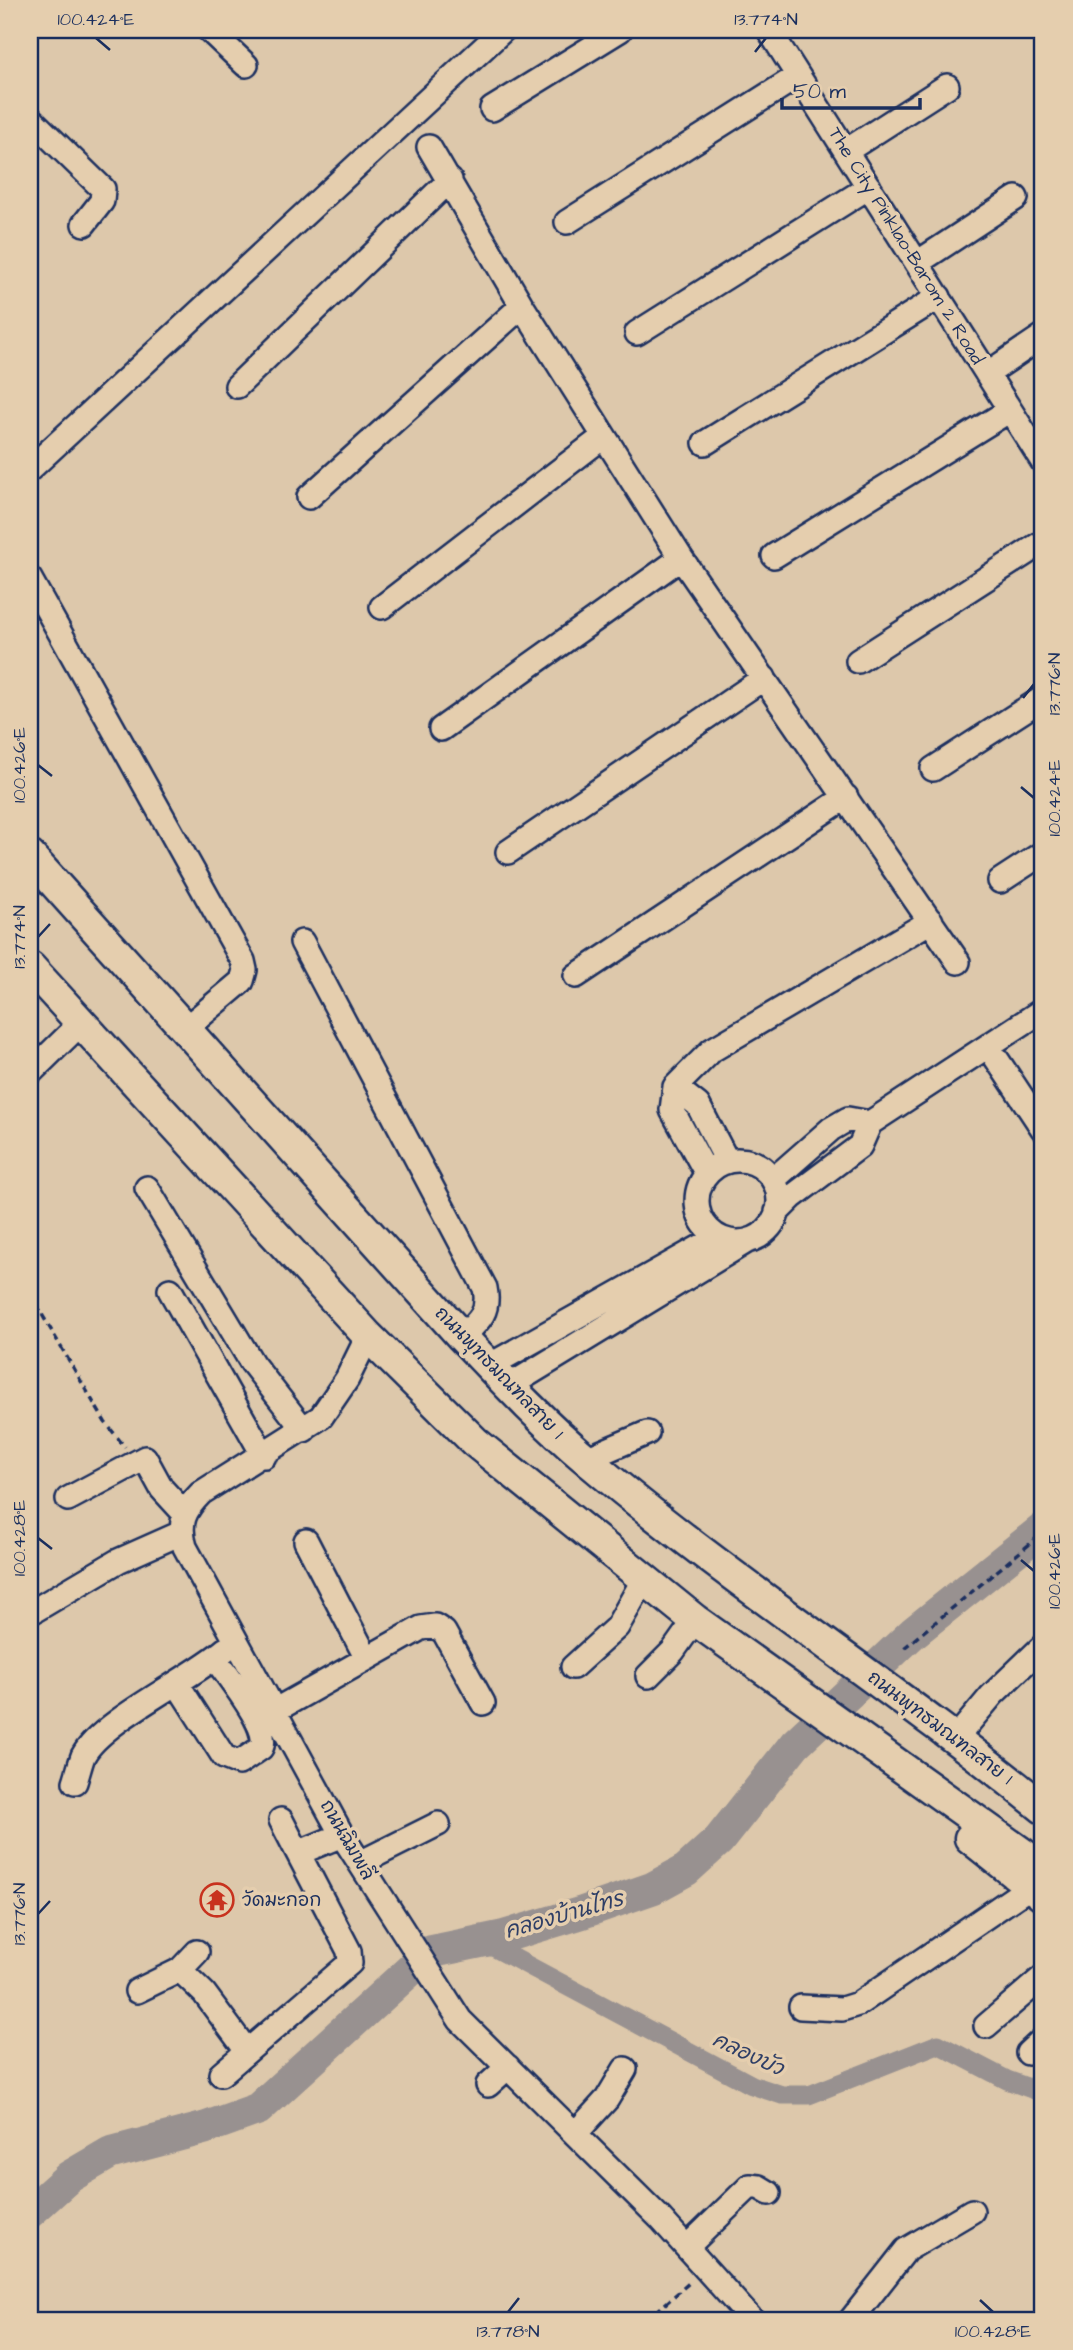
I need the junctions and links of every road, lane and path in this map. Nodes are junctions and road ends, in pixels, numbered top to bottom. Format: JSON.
{"nodes":[{"id":1,"x":209,"y":30,"type":"edge"},
{"id":2,"x":503,"y":30,"type":"edge"},
{"id":3,"x":620,"y":30,"type":"edge"},
{"id":4,"x":776,"y":32,"type":"edge"},
{"id":5,"x":246,"y":65,"type":"dead end"},
{"id":6,"x":798,"y":76,"type":"junction"},
{"id":7,"x":947,"y":86,"type":"dead end"},
{"id":8,"x":492,"y":109,"type":"dead end"},
{"id":9,"x":30,"y":118,"type":"edge"},
{"id":10,"x":429,"y":147,"type":"dead end"},
{"id":11,"x":846,"y":151,"type":"junction"},
{"id":12,"x":450,"y":180,"type":"junction"},
{"id":13,"x":869,"y":187,"type":"junction"},
{"id":14,"x":1016,"y":198,"type":"dead end"},
{"id":15,"x":567,"y":222,"type":"dead end"},
{"id":16,"x":84,"y":223,"type":"dead end"},
{"id":17,"x":917,"y":263,"type":"junction"},
{"id":18,"x":939,"y":297,"type":"junction"},
{"id":19,"x":522,"y":306,"type":"junction"},
{"id":20,"x":637,"y":333,"type":"dead end"},
{"id":21,"x":1043,"y":336,"type":"edge"},
{"id":22,"x":987,"y":374,"type":"junction"},
{"id":23,"x":237,"y":386,"type":"dead end"},
{"id":24,"x":1010,"y":410,"type":"junction"},
{"id":25,"x":603,"y":437,"type":"junction"},
{"id":26,"x":705,"y":443,"type":"dead end"},
{"id":27,"x":1043,"y":462,"type":"edge"},
{"id":28,"x":30,"y":469,"type":"edge"},
{"id":29,"x":309,"y":497,"type":"dead end"},
{"id":30,"x":1043,"y":542,"type":"edge"},
{"id":31,"x":774,"y":556,"type":"dead end"},
{"id":32,"x":681,"y":558,"type":"junction"},
{"id":33,"x":30,"y":579,"type":"edge"},
{"id":34,"x":382,"y":607,"type":"dead end"},
{"id":35,"x":858,"y":661,"type":"dead end"},
{"id":36,"x":764,"y":678,"type":"junction"},
{"id":37,"x":1043,"y":698,"type":"edge"},
{"id":38,"x":441,"y":729,"type":"dead end"},
{"id":39,"x":933,"y":769,"type":"dead end"},
{"id":40,"x":846,"y":797,"type":"junction"},
{"id":41,"x":508,"y":852,"type":"dead end"},
{"id":42,"x":1043,"y":853,"type":"edge"},
{"id":43,"x":30,"y":856,"type":"edge"},
{"id":44,"x":1000,"y":881,"type":"dead end"},
{"id":45,"x":931,"y":921,"type":"junction"},
{"id":46,"x":302,"y":942,"type":"dead end"},
{"id":47,"x":958,"y":962,"type":"dead end"},
{"id":48,"x":30,"y":967,"type":"edge"},
{"id":49,"x":576,"y":976,"type":"dead end"},
{"id":50,"x":1043,"y":1010,"type":"edge"},
{"id":51,"x":80,"y":1024,"type":"junction"},
{"id":52,"x":185,"y":1029,"type":"junction"},
{"id":53,"x":988,"y":1046,"type":"junction"},
{"id":54,"x":30,"y":1073,"type":"edge"},
{"id":55,"x":676,"y":1087,"type":"junction"},
{"id":56,"x":870,"y":1123,"type":"junction"},
{"id":57,"x":1043,"y":1129,"type":"edge"},
{"id":58,"x":727,"y":1161,"type":"junction"},
{"id":59,"x":707,"y":1174,"type":"junction"},
{"id":60,"x":774,"y":1179,"type":"junction"},
{"id":61,"x":147,"y":1188,"type":"dead end"},
{"id":62,"x":777,"y":1212,"type":"junction"},
{"id":63,"x":718,"y":1237,"type":"junction"},
{"id":64,"x":747,"y":1241,"type":"junction"},
{"id":65,"x":170,"y":1290,"type":"dead end"},
{"id":66,"x":30,"y":1294,"type":"edge"},
{"id":67,"x":368,"y":1336,"type":"junction"},
{"id":68,"x":461,"y":1337,"type":"junction"},
{"id":69,"x":499,"y":1376,"type":"junction"},
{"id":70,"x":304,"y":1430,"type":"junction"},
{"id":71,"x":648,"y":1433,"type":"dead end"},
{"id":72,"x":264,"y":1455,"type":"junction"},
{"id":73,"x":145,"y":1458,"type":"junction"},
{"id":74,"x":586,"y":1459,"type":"junction"},
{"id":75,"x":68,"y":1499,"type":"dead end"},
{"id":76,"x":183,"y":1524,"type":"junction"},
{"id":77,"x":1043,"y":1533,"type":"edge"},
{"id":78,"x":306,"y":1541,"type":"dead end"},
{"id":79,"x":644,"y":1579,"type":"junction"},
{"id":80,"x":30,"y":1613,"type":"edge"},
{"id":81,"x":695,"y":1620,"type":"junction"},
{"id":82,"x":236,"y":1640,"type":"junction"},
{"id":83,"x":1043,"y":1646,"type":"edge"},
{"id":84,"x":904,"y":1648,"type":"dead end"},
{"id":85,"x":366,"y":1657,"type":"junction"},
{"id":86,"x":215,"y":1658,"type":"junction"},
{"id":87,"x":573,"y":1667,"type":"dead end"},
{"id":88,"x":648,"y":1676,"type":"dead end"},
{"id":89,"x":178,"y":1685,"type":"junction"},
{"id":90,"x":483,"y":1703,"type":"dead end"},
{"id":91,"x":274,"y":1711,"type":"junction"},
{"id":92,"x":956,"y":1738,"type":"junction"},
{"id":93,"x":75,"y":1782,"type":"dead end"},
{"id":94,"x":1043,"y":1790,"type":"edge"},
{"id":95,"x":1043,"y":1808,"type":"edge"},
{"id":96,"x":281,"y":1820,"type":"dead end"},
{"id":97,"x":438,"y":1824,"type":"dead end"},
{"id":98,"x":342,"y":1835,"type":"junction"},
{"id":99,"x":298,"y":1853,"type":"junction"},
{"id":100,"x":360,"y":1863,"type":"junction"},
{"id":101,"x":1039,"y":1883,"type":"edge"},
{"id":102,"x":197,"y":1952,"type":"dead end"},
{"id":103,"x":180,"y":1969,"type":"junction"},
{"id":104,"x":1043,"y":1976,"type":"edge"},
{"id":105,"x":137,"y":1991,"type":"dead end"},
{"id":106,"x":801,"y":2007,"type":"dead end"},
{"id":107,"x":986,"y":2026,"type":"dead end"},
{"id":108,"x":247,"y":2051,"type":"junction"},
{"id":109,"x":508,"y":2067,"type":"junction"},
{"id":110,"x":625,"y":2069,"type":"dead end"},
{"id":111,"x":221,"y":2074,"type":"dead end"},
{"id":112,"x":488,"y":2085,"type":"dead end"},
{"id":113,"x":575,"y":2134,"type":"junction"},
{"id":114,"x":769,"y":2193,"type":"dead end"},
{"id":115,"x":972,"y":2211,"type":"dead end"},
{"id":116,"x":687,"y":2248,"type":"junction"},
{"id":117,"x":695,"y":2277,"type":"dead end"},
{"id":118,"x":647,"y":2320,"type":"edge"},
{"id":119,"x":752,"y":2320,"type":"edge"},
{"id":120,"x":851,"y":2320,"type":"edge"}],
"edges":[{"from":1,"to":5,"type":"street"},
{"from":2,"to":28,"type":"street"},
{"from":3,"to":8,"type":"street"},
{"from":4,"to":6,"type":"street","name":"The City Pinklao-Barom 2 Road"},
{"from":6,"to":11,"type":"street","name":"The City Pinklao-Barom 2 Road"},
{"from":6,"to":15,"type":"street"},
{"from":7,"to":11,"type":"street"},
{"from":9,"to":16,"type":"street"},
{"from":10,"to":12,"type":"street"},
{"from":11,"to":13,"type":"street","name":"The City Pinklao-Barom 2 Road"},
{"from":12,"to":19,"type":"street"},
{"from":12,"to":23,"type":"street"},
{"from":13,"to":17,"type":"street","name":"The City Pinklao-Barom 2 Road"},
{"from":13,"to":20,"type":"street"},
{"from":14,"to":17,"type":"street"},
{"from":17,"to":18,"type":"street","name":"The City Pinklao-Barom 2 Road"},
{"from":18,"to":22,"type":"street","name":"The City Pinklao-Barom 2 Road"},
{"from":18,"to":26,"type":"street"},
{"from":19,"to":25,"type":"street"},
{"from":19,"to":29,"type":"street"},
{"from":21,"to":22,"type":"street"},
{"from":22,"to":24,"type":"street","name":"The City Pinklao-Barom 2 Road"},
{"from":24,"to":27,"type":"street","name":"The City Pinklao-Barom 2 Road"},
{"from":24,"to":31,"type":"street"},
{"from":25,"to":32,"type":"street"},
{"from":25,"to":34,"type":"street"},
{"from":30,"to":35,"type":"street"},
{"from":32,"to":36,"type":"street"},
{"from":32,"to":38,"type":"street"},
{"from":33,"to":52,"type":"street"},
{"from":36,"to":40,"type":"street"},
{"from":36,"to":41,"type":"street"},
{"from":37,"to":39,"type":"street"},
{"from":40,"to":45,"type":"street"},
{"from":40,"to":49,"type":"street"},
{"from":42,"to":44,"type":"street"},
{"from":43,"to":52,"type":"main road","name":"ถนนพุทธมณฑลสาย 1"},
{"from":45,"to":47,"type":"street"},
{"from":45,"to":55,"type":"street"},
{"from":46,"to":68,"type":"street"},
{"from":48,"to":51,"type":"main road"},
{"from":50,"to":53,"type":"street"},
{"from":51,"to":54,"type":"street"},
{"from":51,"to":67,"type":"main road"},
{"from":52,"to":68,"type":"main road","name":"ถนนพุทธมณฑลสาย 1"},
{"from":53,"to":56,"type":"street"},
{"from":53,"to":57,"type":"street"},
{"from":55,"to":58,"type":"street"},
{"from":55,"to":59,"type":"street"},
{"from":56,"to":60,"type":"street"},
{"from":56,"to":62,"type":"street"},
{"from":58,"to":59,"type":"street"},
{"from":58,"to":60,"type":"street"},
{"from":59,"to":63,"type":"street"},
{"from":60,"to":62,"type":"street"},
{"from":61,"to":70,"type":"street"},
{"from":62,"to":64,"type":"street"},
{"from":63,"to":64,"type":"street"},
{"from":63,"to":69,"type":"street"},
{"from":64,"to":69,"type":"street"},
{"from":65,"to":72,"type":"street"},
{"from":66,"to":73,"type":"path"},
{"from":67,"to":70,"type":"street"},
{"from":67,"to":79,"type":"main road"},
{"from":68,"to":69,"type":"main road","name":"ถนนพุทธมณฑลสาย 1"},
{"from":69,"to":74,"type":"main road","name":"ถนนพุทธมณฑลสาย 1"},
{"from":70,"to":72,"type":"street"},
{"from":71,"to":74,"type":"street"},
{"from":72,"to":76,"type":"street"},
{"from":73,"to":75,"type":"street"},
{"from":73,"to":76,"type":"street","name":"ถนนฉิมพลี"},
{"from":74,"to":92,"type":"main road","name":"ถนนพุทธมณฑลสาย 1"},
{"from":76,"to":80,"type":"street"},
{"from":76,"to":82,"type":"street","name":"ถนนฉิมพลี"},
{"from":77,"to":84,"type":"path"},
{"from":78,"to":85,"type":"street"},
{"from":79,"to":81,"type":"main road"},
{"from":79,"to":87,"type":"street"},
{"from":81,"to":88,"type":"street"},
{"from":81,"to":101,"type":"main road"},
{"from":82,"to":86,"type":"street"},
{"from":82,"to":91,"type":"street","name":"ถนนฉิมพลี"},
{"from":83,"to":92,"type":"street"},
{"from":85,"to":90,"type":"street"},
{"from":85,"to":91,"type":"street"},
{"from":86,"to":89,"type":"street"},
{"from":86,"to":89,"type":"street"},
{"from":89,"to":93,"type":"street"},
{"from":91,"to":98,"type":"street","name":"ถนนฉิมพลี"},
{"from":92,"to":94,"type":"main road"},
{"from":92,"to":95,"type":"main road","name":"ถนนพุทธมณฑลสาย 1"},
{"from":96,"to":99,"type":"street"},
{"from":97,"to":100,"type":"street"},
{"from":98,"to":99,"type":"street"},
{"from":98,"to":100,"type":"street","name":"ถนนฉิมพลี"},
{"from":99,"to":108,"type":"street"},
{"from":100,"to":109,"type":"street","name":"ถนนฉิมพลี"},
{"from":101,"to":106,"type":"street"},
{"from":102,"to":103,"type":"street"},
{"from":103,"to":105,"type":"street"},
{"from":103,"to":108,"type":"street"},
{"from":104,"to":107,"type":"street"},
{"from":108,"to":111,"type":"street"},
{"from":109,"to":112,"type":"street"},
{"from":109,"to":113,"type":"street","name":"ถนนฉิมพลี"},
{"from":110,"to":113,"type":"street"},
{"from":113,"to":116,"type":"street","name":"ถนนฉิมพลี"},
{"from":114,"to":116,"type":"street"},
{"from":115,"to":120,"type":"street"},
{"from":116,"to":119,"type":"street","name":"ถนนฉิมพลี"},
{"from":117,"to":118,"type":"path"}]}
